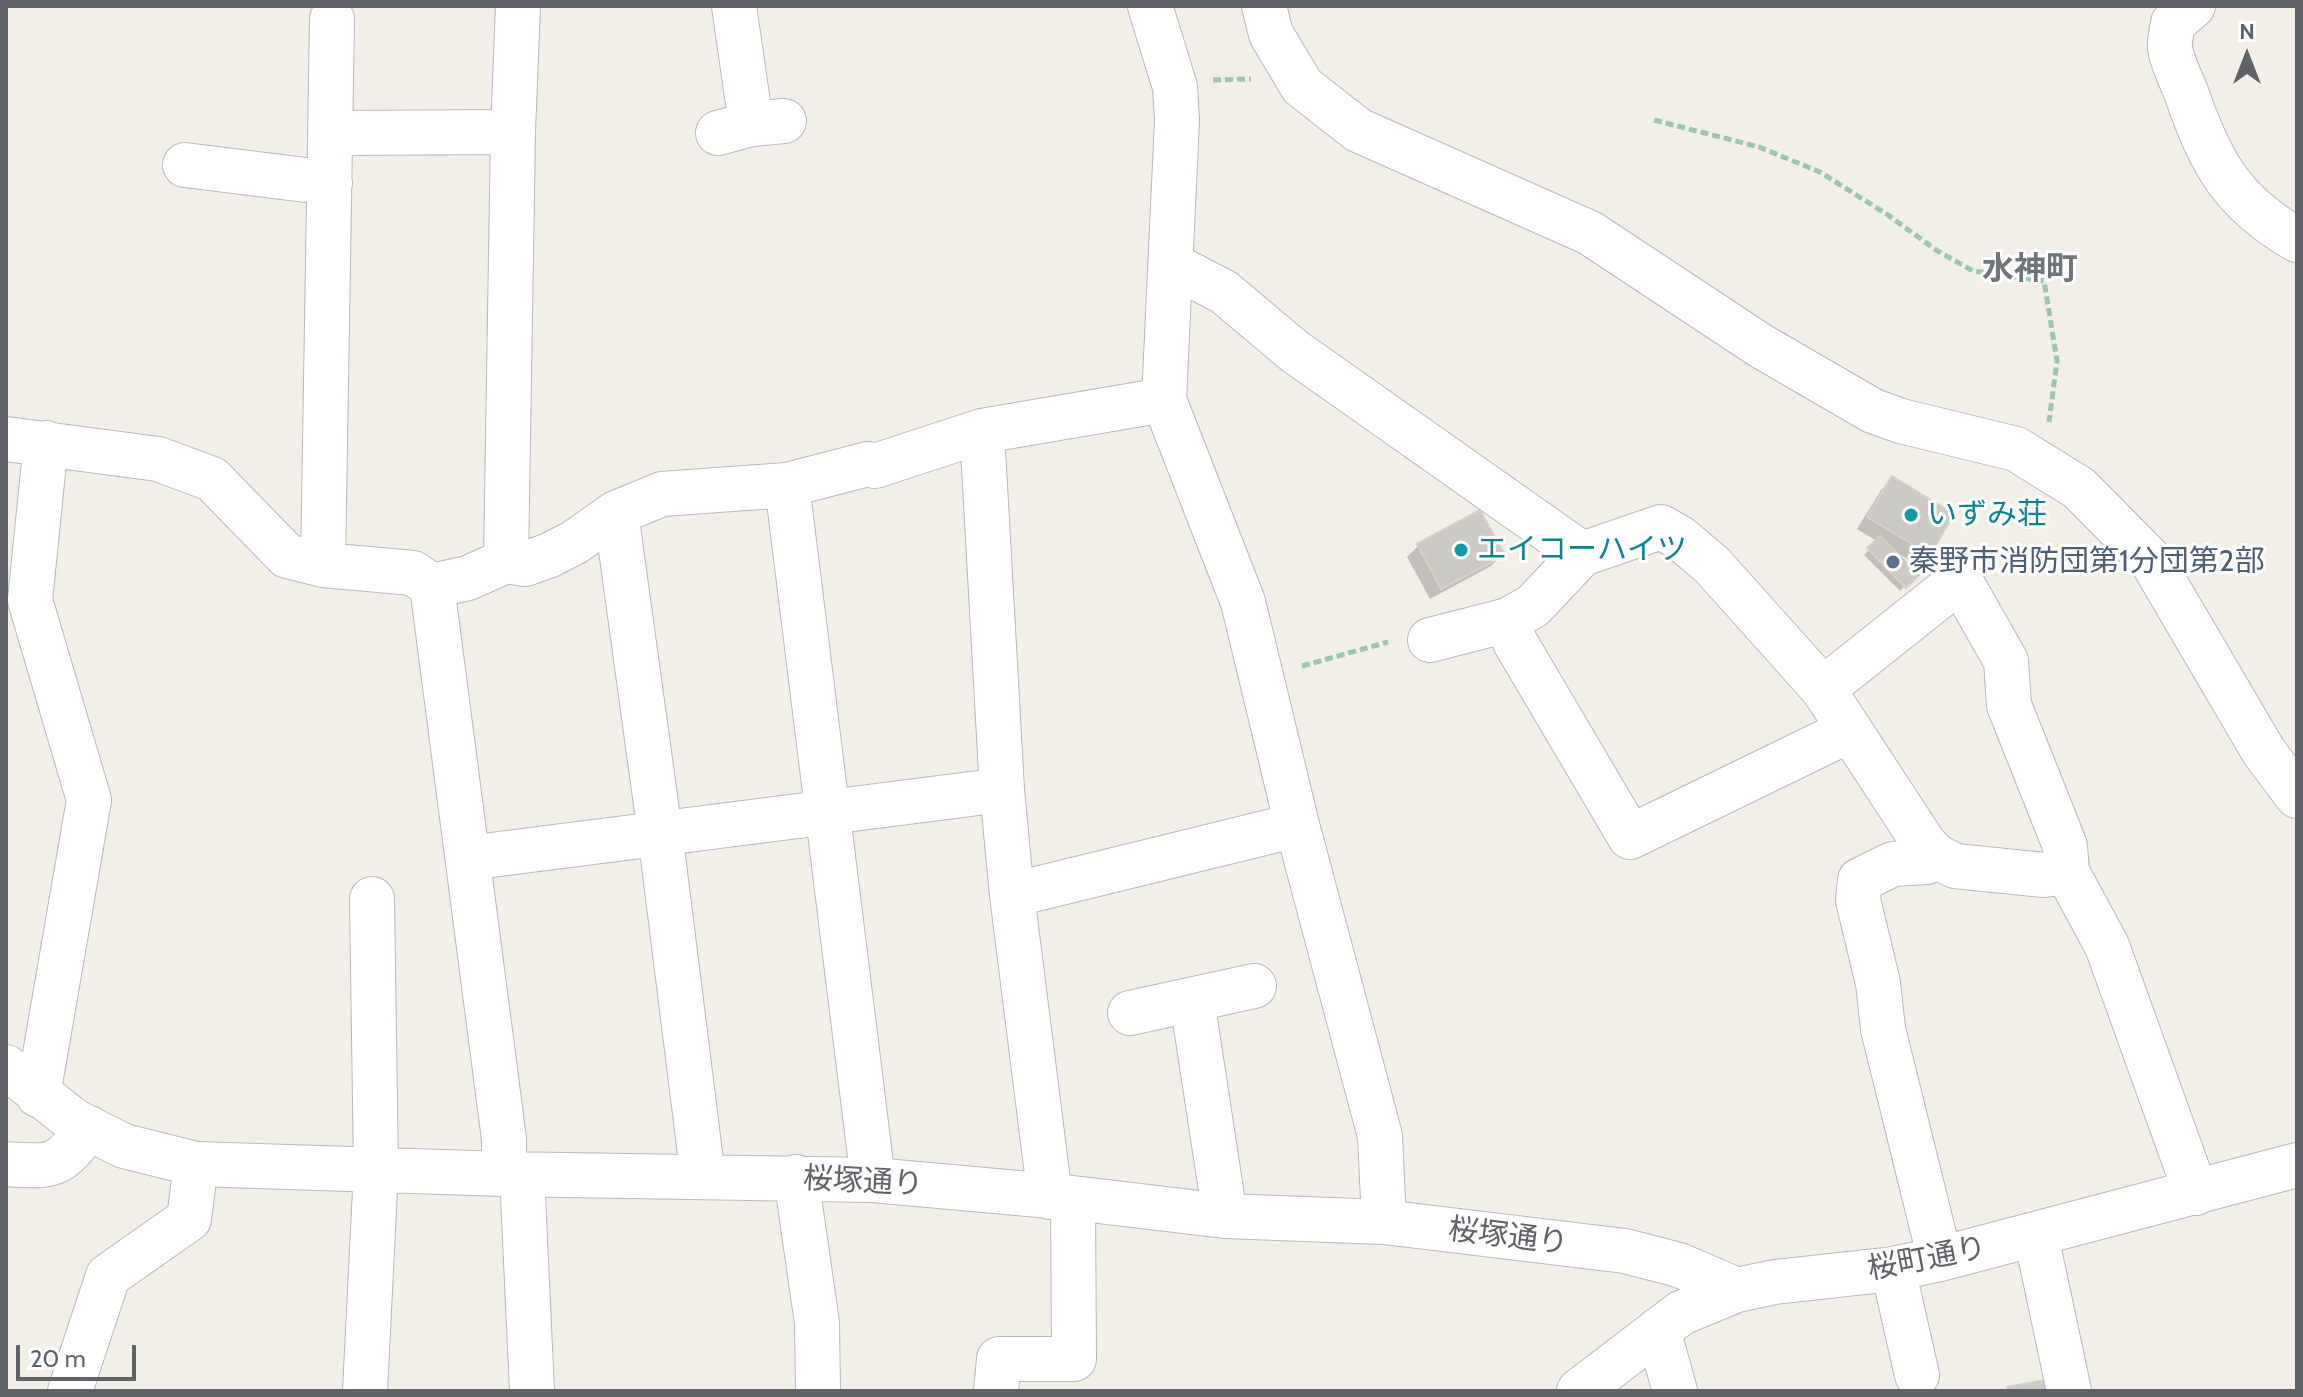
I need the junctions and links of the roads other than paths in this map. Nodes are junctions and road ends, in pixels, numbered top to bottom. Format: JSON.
{"nodes":[{"id":1,"x":518,"y":6,"type":"edge"},
{"id":2,"x":734,"y":6,"type":"edge"},
{"id":3,"x":1150,"y":6,"type":"edge"},
{"id":4,"x":1264,"y":6,"type":"edge"},
{"id":5,"x":2193,"y":6,"type":"edge"},
{"id":6,"x":332,"y":19,"type":"dead end"},
{"id":7,"x":751,"y":126,"type":"dead end"},
{"id":8,"x":513,"y":132,"type":"junction"},
{"id":9,"x":332,"y":133,"type":"junction"},
{"id":10,"x":185,"y":165,"type":"dead end"},
{"id":11,"x":330,"y":183,"type":"junction"},
{"id":12,"x":2297,"y":240,"type":"edge"},
{"id":13,"x":1172,"y":265,"type":"junction"},
{"id":14,"x":1164,"y":400,"type":"junction"},
{"id":15,"x":982,"y":431,"type":"junction"},
{"id":16,"x":26,"y":441,"type":"edge"},
{"id":17,"x":787,"y":485,"type":"junction"},
{"id":18,"x":616,"y":513,"type":"junction"},
{"id":19,"x":1582,"y":554,"type":"junction"},
{"id":20,"x":506,"y":561,"type":"junction"},
{"id":21,"x":323,"y":565,"type":"junction"},
{"id":22,"x":432,"y":586,"type":"junction"},
{"id":23,"x":1508,"y":620,"type":"junction"},
{"id":24,"x":1411,"y":640,"type":"road end"},
{"id":25,"x":1823,"y":689,"type":"junction"},
{"id":26,"x":1850,"y":730,"type":"junction"},
{"id":27,"x":997,"y":790,"type":"junction"},
{"id":28,"x":2297,"y":796,"type":"edge"},
{"id":29,"x":829,"y":812,"type":"junction"},
{"id":30,"x":1297,"y":825,"type":"junction"},
{"id":31,"x":660,"y":833,"type":"junction"},
{"id":32,"x":1936,"y":856,"type":"junction"},
{"id":33,"x":473,"y":857,"type":"junction"},
{"id":34,"x":2067,"y":872,"type":"junction"},
{"id":35,"x":1012,"y":895,"type":"junction"},
{"id":36,"x":372,"y":899,"type":"dead end"},
{"id":37,"x":1254,"y":986,"type":"dead end"},
{"id":38,"x":1192,"y":1000,"type":"junction"},
{"id":39,"x":1130,"y":1013,"type":"dead end"},
{"id":40,"x":6,"y":1067,"type":"edge"},
{"id":41,"x":38,"y":1095,"type":"junction"},
{"id":42,"x":89,"y":1128,"type":"junction"},
{"id":43,"x":6,"y":1164,"type":"edge"},
{"id":44,"x":196,"y":1164,"type":"junction"},
{"id":45,"x":2297,"y":1165,"type":"edge"},
{"id":46,"x":376,"y":1170,"type":"junction"},
{"id":47,"x":513,"y":1174,"type":"junction"},
{"id":48,"x":703,"y":1177,"type":"junction"},
{"id":49,"x":796,"y":1177,"type":"junction"},
{"id":50,"x":873,"y":1180,"type":"junction"},
{"id":51,"x":2196,"y":1193,"type":"junction"},
{"id":52,"x":1062,"y":1198,"type":"junction"},
{"id":53,"x":1225,"y":1216,"type":"junction"},
{"id":54,"x":1384,"y":1222,"type":"junction"},
{"id":55,"x":2036,"y":1236,"type":"junction"},
{"id":56,"x":1920,"y":1268,"type":"junction"},
{"id":57,"x":1737,"y":1290,"type":"junction"},
{"id":58,"x":1658,"y":1330,"type":"junction"},
{"id":59,"x":1917,"y":1375,"type":"dead end"},
{"id":60,"x":70,"y":1391,"type":"edge"},
{"id":61,"x":365,"y":1391,"type":"edge"},
{"id":62,"x":532,"y":1391,"type":"edge"},
{"id":63,"x":818,"y":1391,"type":"edge"},
{"id":64,"x":996,"y":1391,"type":"edge"},
{"id":65,"x":1579,"y":1391,"type":"edge"},
{"id":66,"x":1675,"y":1391,"type":"edge"},
{"id":67,"x":2069,"y":1391,"type":"edge"}],
"edges":[{"from":1,"to":8,"type":"street"},
{"from":2,"to":7,"type":"street"},
{"from":3,"to":13,"type":"street"},
{"from":4,"to":28,"type":"street"},
{"from":5,"to":12,"type":"street"},
{"from":6,"to":9,"type":"street"},
{"from":8,"to":9,"type":"street"},
{"from":8,"to":20,"type":"street"},
{"from":9,"to":11,"type":"street"},
{"from":10,"to":11,"type":"street"},
{"from":11,"to":21,"type":"street"},
{"from":13,"to":14,"type":"street"},
{"from":13,"to":19,"type":"street"},
{"from":14,"to":15,"type":"street"},
{"from":14,"to":30,"type":"street"},
{"from":15,"to":17,"type":"street"},
{"from":15,"to":27,"type":"street"},
{"from":16,"to":21,"type":"street"},
{"from":16,"to":41,"type":"street"},
{"from":17,"to":18,"type":"street"},
{"from":17,"to":29,"type":"street"},
{"from":18,"to":20,"type":"street"},
{"from":18,"to":31,"type":"street"},
{"from":19,"to":23,"type":"street"},
{"from":19,"to":25,"type":"street"},
{"from":20,"to":22,"type":"street"},
{"from":21,"to":22,"type":"street"},
{"from":22,"to":33,"type":"street"},
{"from":23,"to":24,"type":"street"},
{"from":23,"to":26,"type":"street"},
{"from":25,"to":26,"type":"street"},
{"from":25,"to":34,"type":"street"},
{"from":26,"to":32,"type":"street"},
{"from":27,"to":29,"type":"street"},
{"from":27,"to":35,"type":"street"},
{"from":29,"to":31,"type":"street"},
{"from":29,"to":50,"type":"street"},
{"from":30,"to":35,"type":"street"},
{"from":30,"to":54,"type":"street"},
{"from":31,"to":33,"type":"street"},
{"from":31,"to":48,"type":"street"},
{"from":32,"to":34,"type":"street"},
{"from":32,"to":56,"type":"street"},
{"from":33,"to":47,"type":"street"},
{"from":34,"to":51,"type":"street"},
{"from":35,"to":52,"type":"street"},
{"from":36,"to":46,"type":"street"},
{"from":37,"to":38,"type":"street"},
{"from":38,"to":39,"type":"street"},
{"from":38,"to":53,"type":"street"},
{"from":40,"to":41,"type":"street","name":"桜塚通り"},
{"from":41,"to":42,"type":"street","name":"桜塚通り"},
{"from":42,"to":43,"type":"street"},
{"from":42,"to":44,"type":"street","name":"桜塚通り"},
{"from":44,"to":46,"type":"street","name":"桜塚通り"},
{"from":44,"to":60,"type":"street"},
{"from":45,"to":51,"type":"street","name":"桜町通り"},
{"from":46,"to":47,"type":"street","name":"桜塚通り"},
{"from":46,"to":61,"type":"street"},
{"from":47,"to":48,"type":"street","name":"桜塚通り"},
{"from":47,"to":62,"type":"street"},
{"from":48,"to":49,"type":"street","name":"桜塚通り"},
{"from":49,"to":50,"type":"street","name":"桜塚通り"},
{"from":49,"to":63,"type":"street"},
{"from":50,"to":52,"type":"street","name":"桜塚通り"},
{"from":51,"to":55,"type":"street","name":"桜町通り"},
{"from":52,"to":53,"type":"street","name":"桜塚通り"},
{"from":52,"to":64,"type":"street"},
{"from":53,"to":54,"type":"street","name":"桜塚通り"},
{"from":54,"to":57,"type":"street","name":"桜塚通り"},
{"from":55,"to":56,"type":"street","name":"桜町通り"},
{"from":55,"to":67,"type":"street"},
{"from":56,"to":57,"type":"street","name":"桜町通り"},
{"from":56,"to":59,"type":"street"},
{"from":57,"to":58,"type":"street","name":"桜町通り"},
{"from":58,"to":65,"type":"street","name":"桜町通り"},
{"from":58,"to":66,"type":"street"}]}
